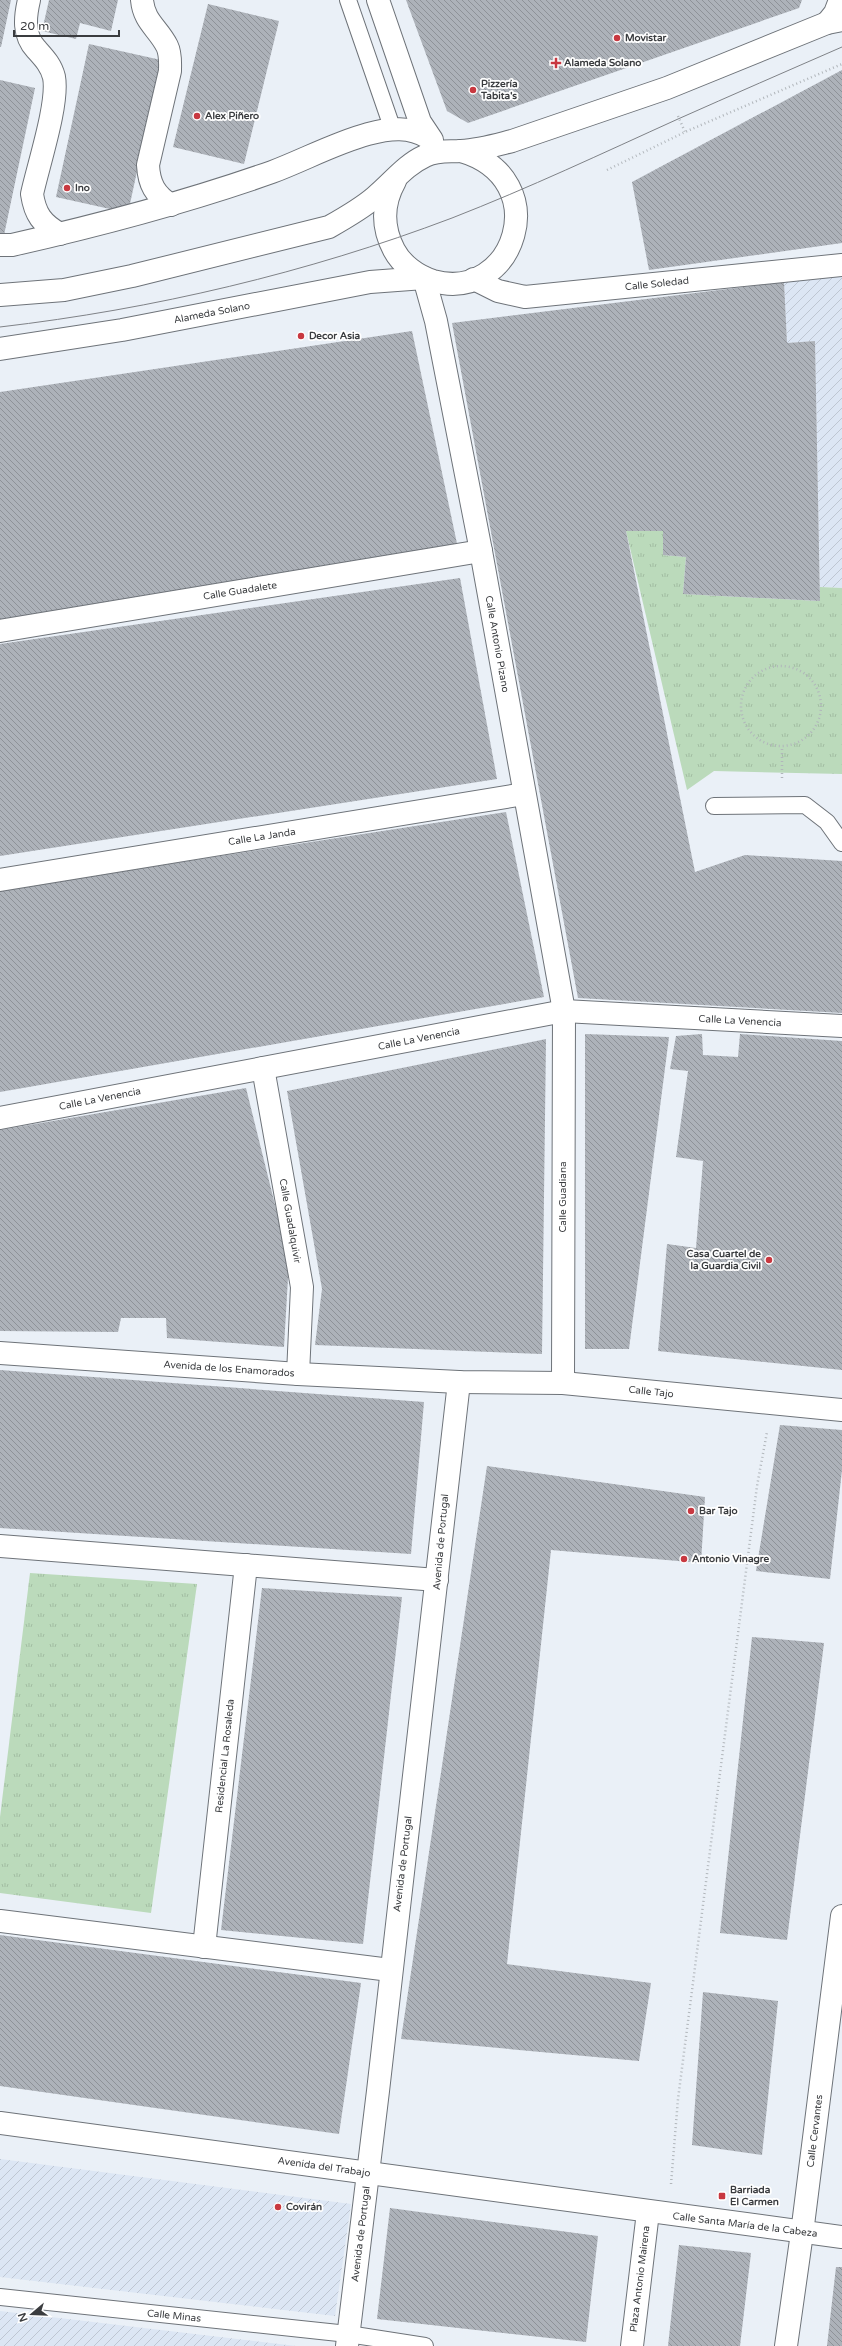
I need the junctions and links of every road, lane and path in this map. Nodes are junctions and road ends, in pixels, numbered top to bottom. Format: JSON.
{"nodes":[{"id":1,"x":29,"y":0,"type":"edge"},
{"id":2,"x":142,"y":0,"type":"edge"},
{"id":3,"x":348,"y":0,"type":"edge"},
{"id":4,"x":378,"y":0,"type":"edge"},
{"id":5,"x":840,"y":0,"type":"edge"},
{"id":6,"x":834,"y":21,"type":"edge"},
{"id":7,"x":842,"y":64,"type":"edge"},
{"id":8,"x":393,"y":130,"type":"junction"},
{"id":9,"x":444,"y":147,"type":"junction"},
{"id":10,"x":607,"y":170,"type":"dead end"},
{"id":11,"x":399,"y":175,"type":"junction"},
{"id":12,"x":171,"y":204,"type":"junction"},
{"id":13,"x":60,"y":234,"type":"junction"},
{"id":14,"x":0,"y":245,"type":"edge"},
{"id":15,"x":842,"y":265,"type":"edge"},
{"id":16,"x":424,"y":278,"type":"junction"},
{"id":17,"x":474,"y":279,"type":"junction"},
{"id":18,"x":0,"y":295,"type":"edge"},
{"id":19,"x":0,"y":349,"type":"edge"},
{"id":20,"x":481,"y":551,"type":"junction"},
{"id":21,"x":0,"y":631,"type":"edge"},
{"id":22,"x":782,"y":747,"type":"junction"},
{"id":23,"x":524,"y":794,"type":"junction"},
{"id":24,"x":714,"y":806,"type":"dead end"},
{"id":25,"x":781,"y":806,"type":"junction"},
{"id":26,"x":842,"y":843,"type":"edge"},
{"id":27,"x":0,"y":880,"type":"edge"},
{"id":28,"x":564,"y":1011,"type":"junction"},
{"id":29,"x":842,"y":1026,"type":"edge"},
{"id":30,"x":262,"y":1068,"type":"junction"},
{"id":31,"x":0,"y":1118,"type":"edge"},
{"id":32,"x":0,"y":1353,"type":"edge"},
{"id":33,"x":298,"y":1374,"type":"junction"},
{"id":34,"x":459,"y":1382,"type":"junction"},
{"id":35,"x":563,"y":1383,"type":"junction"},
{"id":36,"x":772,"y":1403,"type":"junction"},
{"id":37,"x":842,"y":1410,"type":"edge"},
{"id":38,"x":0,"y":1546,"type":"edge"},
{"id":39,"x":246,"y":1566,"type":"junction"},
{"id":40,"x":438,"y":1580,"type":"junction"},
{"id":41,"x":842,"y":1916,"type":"edge"},
{"id":42,"x":0,"y":1921,"type":"edge"},
{"id":43,"x":204,"y":1947,"type":"junction"},
{"id":44,"x":390,"y":1970,"type":"junction"},
{"id":45,"x":0,"y":2123,"type":"edge"},
{"id":46,"x":368,"y":2174,"type":"junction"},
{"id":47,"x":658,"y":2213,"type":"junction"},
{"id":48,"x":802,"y":2233,"type":"junction"},
{"id":49,"x":842,"y":2237,"type":"edge"},
{"id":50,"x":0,"y":2297,"type":"edge"},
{"id":51,"x":348,"y":2340,"type":"edge"},
{"id":52,"x":426,"y":2346,"type":"edge"},
{"id":53,"x":632,"y":2346,"type":"edge"},
{"id":54,"x":786,"y":2346,"type":"edge"}],
"edges":[{"from":1,"to":13,"type":"street"},
{"from":2,"to":12,"type":"street"},
{"from":3,"to":8,"type":"lane"},
{"from":4,"to":9,"type":"street"},
{"from":5,"to":6,"type":"street"},
{"from":6,"to":9,"type":"street","name":"Alameda Solano"},
{"from":7,"to":10,"type":"path"},
{"from":8,"to":9,"type":"street"},
{"from":8,"to":12,"type":"street"},
{"from":9,"to":11,"type":"street","name":"Alameda Solano"},
{"from":9,"to":17,"type":"street","name":"Alameda Solano"},
{"from":11,"to":16,"type":"street","name":"Alameda Solano"},
{"from":11,"to":18,"type":"street","name":"Alameda Solano"},
{"from":12,"to":13,"type":"street"},
{"from":13,"to":14,"type":"street"},
{"from":15,"to":17,"type":"street","name":"Calle Soledad"},
{"from":16,"to":17,"type":"street","name":"Alameda Solano"},
{"from":16,"to":19,"type":"street","name":"Alameda Solano"},
{"from":16,"to":20,"type":"street","name":"Calle Antonio Pizano"},
{"from":20,"to":21,"type":"street","name":"Calle Guadalete"},
{"from":20,"to":23,"type":"street","name":"Calle Antonio Pizano"},
{"from":22,"to":22,"type":"path"},
{"from":22,"to":25,"type":"path"},
{"from":23,"to":27,"type":"street","name":"Calle La Janda"},
{"from":23,"to":28,"type":"street","name":"Calle Antonio Pizano"},
{"from":24,"to":25,"type":"lane"},
{"from":25,"to":26,"type":"lane"},
{"from":28,"to":29,"type":"street","name":"Calle La Venencia"},
{"from":28,"to":30,"type":"street","name":"Calle La Venencia"},
{"from":28,"to":35,"type":"street","name":"Calle Guadiana"},
{"from":30,"to":31,"type":"street","name":"Calle La Venencia"},
{"from":30,"to":33,"type":"street","name":"Calle Guadalquivir"},
{"from":32,"to":33,"type":"street","name":"Avenida de los Enamorados"},
{"from":33,"to":34,"type":"street","name":"Avenida de los Enamorados"},
{"from":34,"to":35,"type":"street","name":"Calle Tajo"},
{"from":34,"to":40,"type":"street","name":"Avenida de Portugal"},
{"from":35,"to":36,"type":"street","name":"Calle Tajo"},
{"from":36,"to":37,"type":"street","name":"Calle Tajo"},
{"from":36,"to":47,"type":"path"},
{"from":38,"to":39,"type":"street"},
{"from":39,"to":40,"type":"street"},
{"from":39,"to":43,"type":"street","name":"Residencial La Rosaleda"},
{"from":40,"to":44,"type":"street","name":"Avenida de Portugal"},
{"from":41,"to":48,"type":"street","name":"Calle Cervantes"},
{"from":42,"to":43,"type":"street"},
{"from":43,"to":44,"type":"street"},
{"from":44,"to":46,"type":"street","name":"Avenida de Portugal"},
{"from":45,"to":46,"type":"street","name":"Avenida del Trabajo"},
{"from":46,"to":47,"type":"street","name":"Avenida del Trabajo"},
{"from":46,"to":51,"type":"street","name":"Avenida de Portugal"},
{"from":47,"to":48,"type":"street","name":"Calle Santa María de la Cabeza"},
{"from":47,"to":53,"type":"street","name":"Plaza Antonio Mairena"},
{"from":48,"to":49,"type":"street","name":"Calle Santa María de la Cabeza"},
{"from":48,"to":54,"type":"street","name":"Calle Cervantes"},
{"from":50,"to":51,"type":"lane","name":"Calle Minas"},
{"from":51,"to":52,"type":"lane","name":"Calle Minas"}]}
